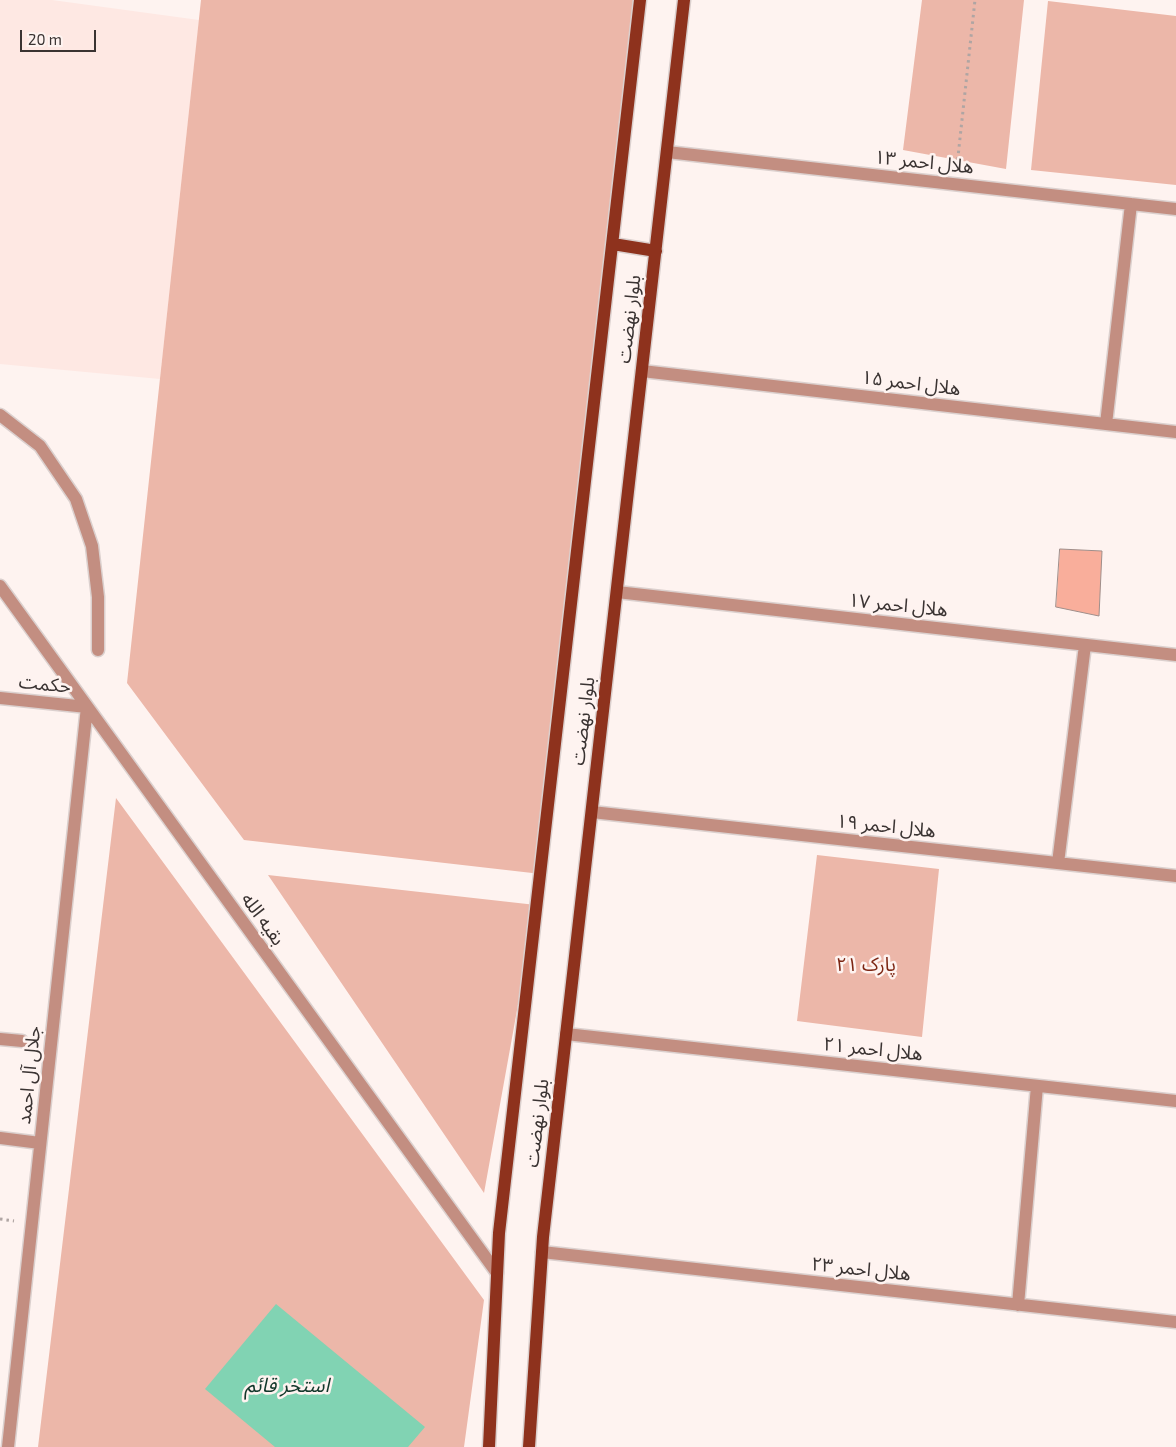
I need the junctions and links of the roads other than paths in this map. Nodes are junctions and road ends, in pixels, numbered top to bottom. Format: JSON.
{"nodes":[{"id":1,"x":640,"y":0,"type":"edge"},
{"id":2,"x":684,"y":0,"type":"edge"},
{"id":3,"x":667,"y":152,"type":"junction"},
{"id":4,"x":1132,"y":204,"type":"junction"},
{"id":5,"x":1176,"y":209,"type":"edge"},
{"id":6,"x":613,"y":244,"type":"junction"},
{"id":7,"x":656,"y":251,"type":"junction"},
{"id":8,"x":642,"y":371,"type":"junction"},
{"id":9,"x":0,"y":415,"type":"edge"},
{"id":10,"x":1106,"y":424,"type":"junction"},
{"id":11,"x":1176,"y":432,"type":"edge"},
{"id":12,"x":0,"y":586,"type":"edge"},
{"id":13,"x":617,"y":592,"type":"junction"},
{"id":14,"x":1085,"y":645,"type":"junction"},
{"id":15,"x":98,"y":650,"type":"dead end"},
{"id":16,"x":1176,"y":655,"type":"edge"},
{"id":17,"x":0,"y":698,"type":"edge"},
{"id":18,"x":87,"y":707,"type":"junction"},
{"id":19,"x":592,"y":812,"type":"junction"},
{"id":20,"x":1058,"y":863,"type":"junction"},
{"id":21,"x":1176,"y":876,"type":"edge"},
{"id":22,"x":566,"y":1034,"type":"junction"},
{"id":23,"x":0,"y":1039,"type":"edge"},
{"id":24,"x":22,"y":1041,"type":"dead end"},
{"id":25,"x":1037,"y":1086,"type":"junction"},
{"id":26,"x":1176,"y":1101,"type":"edge"},
{"id":27,"x":0,"y":1138,"type":"edge"},
{"id":28,"x":40,"y":1143,"type":"junction"},
{"id":29,"x":542,"y":1252,"type":"junction"},
{"id":30,"x":497,"y":1273,"type":"junction"},
{"id":31,"x":1018,"y":1305,"type":"junction"},
{"id":32,"x":1176,"y":1322,"type":"edge"},
{"id":33,"x":6,"y":1397,"type":"edge"},
{"id":34,"x":8,"y":1447,"type":"edge"},
{"id":35,"x":489,"y":1447,"type":"edge"},
{"id":36,"x":528,"y":1447,"type":"edge"}],
"edges":[{"from":1,"to":6,"type":"main road","name":"بلوار نهضت"},
{"from":2,"to":3,"type":"main road","name":"بلوار نهضت"},
{"from":3,"to":4,"type":"street","name":"هلال احمر ۱۳"},
{"from":3,"to":7,"type":"main road","name":"بلوار نهضت"},
{"from":4,"to":5,"type":"street","name":"هلال احمر ۱۳"},
{"from":4,"to":10,"type":"street"},
{"from":6,"to":7,"type":"main road"},
{"from":6,"to":30,"type":"main road","name":"بلوار نهضت"},
{"from":7,"to":8,"type":"main road","name":"بلوار نهضت"},
{"from":8,"to":10,"type":"street","name":"هلال احمر ۱۵"},
{"from":8,"to":13,"type":"main road","name":"بلوار نهضت"},
{"from":9,"to":15,"type":"street"},
{"from":10,"to":11,"type":"street","name":"هلال احمر ۱۵"},
{"from":12,"to":18,"type":"street","name":"بقیه الله"},
{"from":13,"to":14,"type":"street","name":"هلال احمر ۱۷"},
{"from":13,"to":19,"type":"main road","name":"بلوار نهضت"},
{"from":14,"to":16,"type":"street","name":"هلال احمر ۱۷"},
{"from":14,"to":20,"type":"street"},
{"from":17,"to":18,"type":"street","name":"حکمت"},
{"from":18,"to":28,"type":"street","name":"جلال آل احمد"},
{"from":18,"to":30,"type":"street","name":"بقیه الله"},
{"from":19,"to":20,"type":"street","name":"هلال احمر ۱۹"},
{"from":19,"to":22,"type":"main road","name":"بلوار نهضت"},
{"from":20,"to":21,"type":"street","name":"هلال احمر ۱۹"},
{"from":22,"to":25,"type":"street","name":"هلال احمر ۲۱"},
{"from":22,"to":29,"type":"main road","name":"بلوار نهضت"},
{"from":23,"to":24,"type":"street"},
{"from":25,"to":26,"type":"street","name":"هلال احمر ۲۱"},
{"from":25,"to":31,"type":"street"},
{"from":27,"to":28,"type":"street"},
{"from":28,"to":33,"type":"street","name":"جلال آل احمد"},
{"from":29,"to":31,"type":"street","name":"هلال احمر ۲۳"},
{"from":29,"to":36,"type":"main road","name":"بلوار نهضت"},
{"from":30,"to":35,"type":"main road","name":"بلوار نهضت"},
{"from":31,"to":32,"type":"street","name":"هلال احمر ۲۳"},
{"from":33,"to":34,"type":"street","name":"جلال آل احمد"}]}
